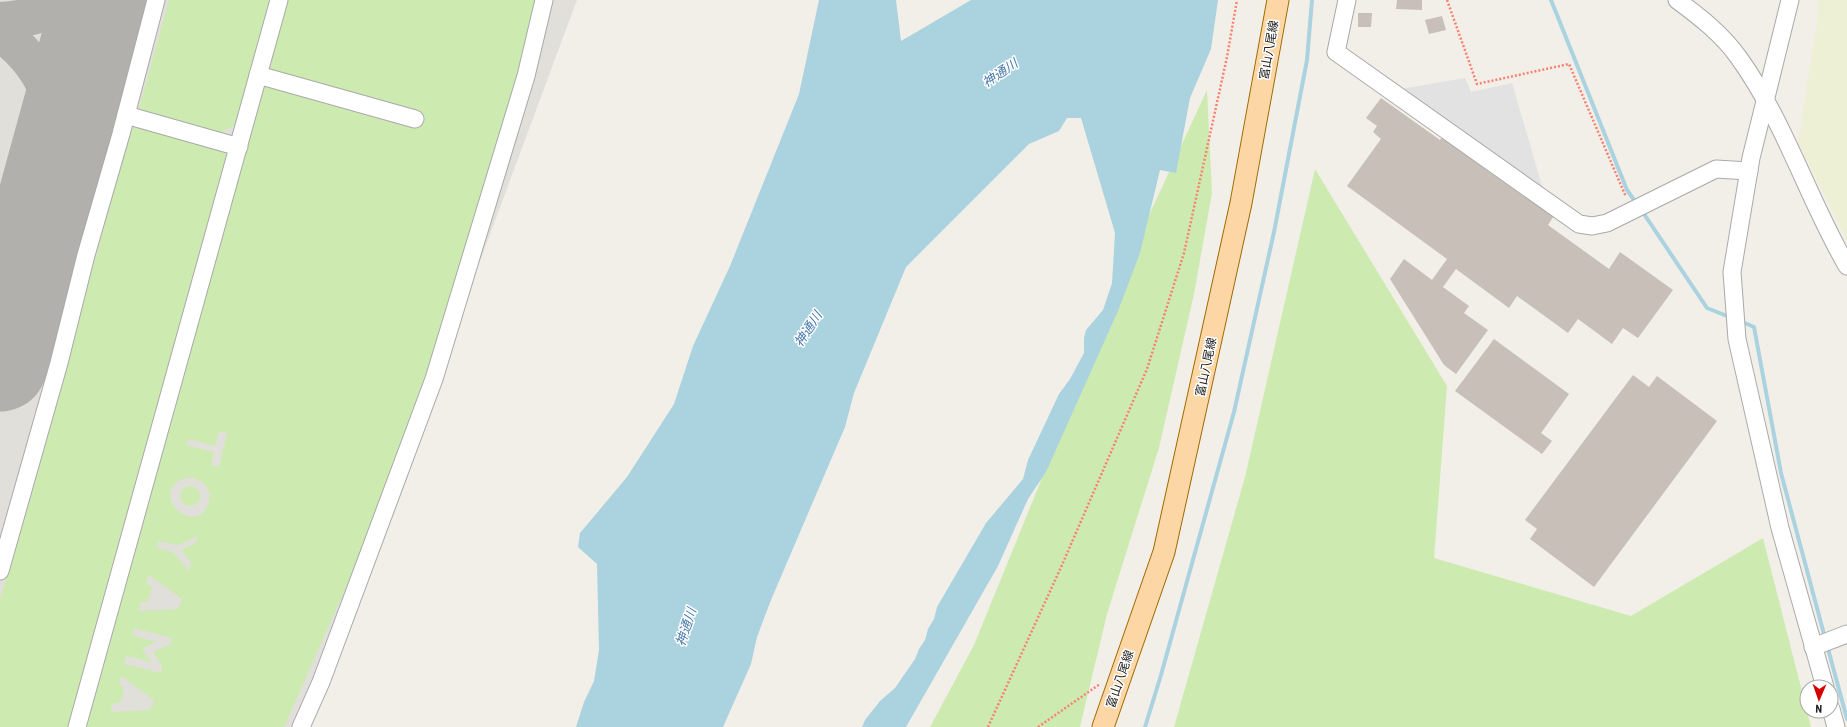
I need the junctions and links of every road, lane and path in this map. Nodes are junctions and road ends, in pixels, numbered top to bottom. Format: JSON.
{"nodes":[{"id":1,"x":156,"y":0,"type":"edge"},
{"id":2,"x":279,"y":0,"type":"edge"},
{"id":3,"x":544,"y":0,"type":"edge"},
{"id":4,"x":1237,"y":0,"type":"edge"},
{"id":5,"x":1278,"y":0,"type":"edge"},
{"id":6,"x":1346,"y":0,"type":"edge"},
{"id":7,"x":1447,"y":0,"type":"edge"},
{"id":8,"x":1678,"y":0,"type":"edge"},
{"id":9,"x":1790,"y":0,"type":"edge"},
{"id":10,"x":258,"y":75,"type":"junction"},
{"id":11,"x":1765,"y":100,"type":"junction"},
{"id":12,"x":126,"y":115,"type":"junction"},
{"id":13,"x":415,"y":119,"type":"dead end"},
{"id":14,"x":239,"y":147,"type":"junction"},
{"id":15,"x":1749,"y":172,"type":"junction"},
{"id":16,"x":1631,"y":211,"type":"junction"},
{"id":17,"x":1847,"y":266,"type":"edge"},
{"id":18,"x":0,"y":571,"type":"edge"},
{"id":19,"x":1847,"y":634,"type":"edge"},
{"id":20,"x":1813,"y":647,"type":"junction"},
{"id":21,"x":1823,"y":679,"type":"edge"},
{"id":22,"x":1120,"y":682,"type":"junction"},
{"id":23,"x":77,"y":727,"type":"edge"},
{"id":24,"x":301,"y":727,"type":"edge"},
{"id":25,"x":988,"y":727,"type":"edge"},
{"id":26,"x":1038,"y":727,"type":"edge"},
{"id":27,"x":1103,"y":727,"type":"edge"}],
"edges":[{"from":1,"to":12,"type":"street"},
{"from":2,"to":10,"type":"street"},
{"from":3,"to":24,"type":"street"},
{"from":4,"to":25,"type":"path"},
{"from":5,"to":22,"type":"main road","name":"富山八尾線"},
{"from":6,"to":16,"type":"street"},
{"from":7,"to":16,"type":"path"},
{"from":8,"to":11,"type":"street"},
{"from":9,"to":11,"type":"street"},
{"from":10,"to":13,"type":"street"},
{"from":10,"to":14,"type":"street"},
{"from":11,"to":15,"type":"street"},
{"from":11,"to":17,"type":"street"},
{"from":12,"to":14,"type":"street"},
{"from":12,"to":18,"type":"street"},
{"from":14,"to":23,"type":"street"},
{"from":15,"to":16,"type":"street"},
{"from":15,"to":20,"type":"street"},
{"from":19,"to":20,"type":"street"},
{"from":20,"to":21,"type":"street"},
{"from":22,"to":26,"type":"path"},
{"from":22,"to":27,"type":"main road","name":"富山八尾線"}]}
